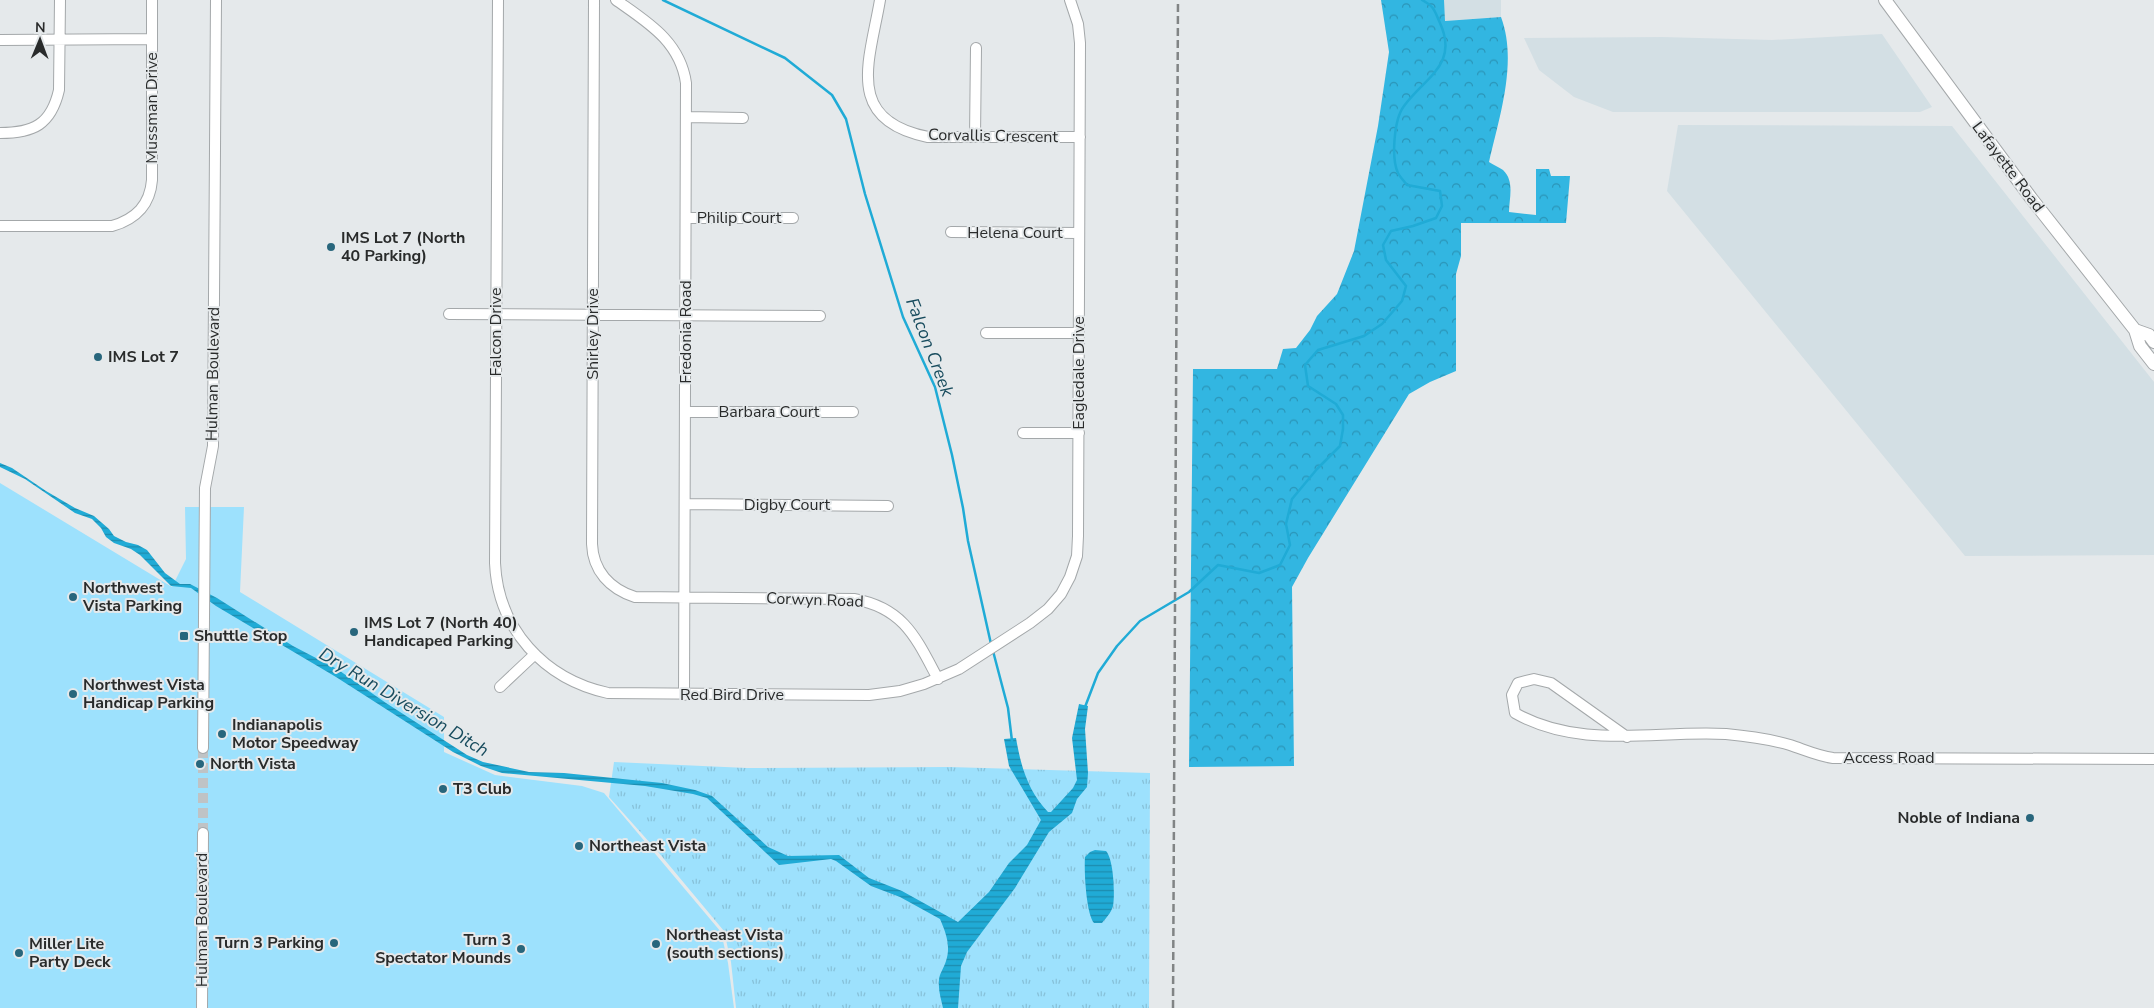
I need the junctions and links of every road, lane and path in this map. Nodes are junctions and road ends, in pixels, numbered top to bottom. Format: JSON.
{"nodes":[{"id":1,"x":60,"y":0,"type":"edge"},
{"id":2,"x":152,"y":0,"type":"edge"},
{"id":3,"x":216,"y":0,"type":"edge"},
{"id":4,"x":498,"y":0,"type":"edge"},
{"id":5,"x":594,"y":0,"type":"edge"},
{"id":6,"x":616,"y":0,"type":"edge"},
{"id":7,"x":880,"y":0,"type":"edge"},
{"id":8,"x":1070,"y":0,"type":"edge"},
{"id":9,"x":1885,"y":0,"type":"edge"},
{"id":10,"x":60,"y":39,"type":"junction"},
{"id":11,"x":152,"y":39,"type":"junction"},
{"id":12,"x":0,"y":40,"type":"edge"},
{"id":13,"x":976,"y":48,"type":"dead end"},
{"id":14,"x":687,"y":117,"type":"junction"},
{"id":15,"x":743,"y":118,"type":"dead end"},
{"id":16,"x":0,"y":133,"type":"edge"},
{"id":17,"x":975,"y":136,"type":"junction"},
{"id":18,"x":1080,"y":137,"type":"junction"},
{"id":19,"x":686,"y":218,"type":"junction"},
{"id":20,"x":793,"y":218,"type":"dead end"},
{"id":21,"x":0,"y":226,"type":"edge"},
{"id":22,"x":951,"y":232,"type":"dead end"},
{"id":23,"x":1079,"y":233,"type":"junction"},
{"id":24,"x":449,"y":314,"type":"dead end"},
{"id":25,"x":496,"y":314,"type":"junction"},
{"id":26,"x":593,"y":315,"type":"junction"},
{"id":27,"x":686,"y":315,"type":"junction"},
{"id":28,"x":820,"y":316,"type":"dead end"},
{"id":29,"x":2135,"y":330,"type":"junction"},
{"id":30,"x":986,"y":333,"type":"dead end"},
{"id":31,"x":1079,"y":333,"type":"junction"},
{"id":32,"x":2154,"y":342,"type":"edge"},
{"id":33,"x":2154,"y":364,"type":"edge"},
{"id":34,"x":686,"y":412,"type":"junction"},
{"id":35,"x":853,"y":412,"type":"dead end"},
{"id":36,"x":1023,"y":433,"type":"dead end"},
{"id":37,"x":1079,"y":434,"type":"junction"},
{"id":38,"x":685,"y":504,"type":"junction"},
{"id":39,"x":888,"y":506,"type":"dead end"},
{"id":40,"x":685,"y":597,"type":"junction"},
{"id":41,"x":534,"y":655,"type":"junction"},
{"id":42,"x":938,"y":679,"type":"junction"},
{"id":43,"x":500,"y":686,"type":"dead end"},
{"id":44,"x":684,"y":695,"type":"junction"},
{"id":45,"x":1627,"y":737,"type":"junction"},
{"id":46,"x":203,"y":748,"type":"tunnel mouth"},
{"id":47,"x":2154,"y":759,"type":"edge"},
{"id":48,"x":203,"y":833,"type":"tunnel mouth"},
{"id":49,"x":202,"y":1008,"type":"edge"}],
"edges":[{"from":1,"to":10,"type":"street"},
{"from":2,"to":11,"type":"street","name":"Mussman Drive"},
{"from":3,"to":46,"type":"street","name":"Hulman Boulevard"},
{"from":4,"to":25,"type":"street","name":"Falcon Drive"},
{"from":5,"to":26,"type":"street","name":"Shirley Drive"},
{"from":6,"to":14,"type":"street","name":"Fredonia Road"},
{"from":7,"to":17,"type":"street","name":"Corvallis Crescent"},
{"from":8,"to":18,"type":"street","name":"Eagledale Drive"},
{"from":9,"to":29,"type":"main road","name":"Lafayette Road"},
{"from":10,"to":11,"type":"street"},
{"from":10,"to":12,"type":"street"},
{"from":10,"to":16,"type":"street"},
{"from":11,"to":21,"type":"street","name":"Mussman Drive"},
{"from":13,"to":17,"type":"street"},
{"from":14,"to":15,"type":"street"},
{"from":14,"to":19,"type":"street","name":"Fredonia Road"},
{"from":17,"to":18,"type":"street","name":"Corvallis Crescent"},
{"from":18,"to":23,"type":"street","name":"Eagledale Drive"},
{"from":19,"to":20,"type":"street","name":"Philip Court"},
{"from":19,"to":27,"type":"street","name":"Fredonia Road"},
{"from":22,"to":23,"type":"street","name":"Helena Court"},
{"from":23,"to":31,"type":"street","name":"Eagledale Drive"},
{"from":24,"to":25,"type":"street"},
{"from":25,"to":26,"type":"street"},
{"from":25,"to":41,"type":"street","name":"Falcon Drive"},
{"from":26,"to":27,"type":"street"},
{"from":26,"to":40,"type":"street","name":"Shirley Drive"},
{"from":27,"to":28,"type":"street"},
{"from":27,"to":34,"type":"street","name":"Fredonia Road"},
{"from":29,"to":32,"type":"main road","name":"Lafayette Road"},
{"from":29,"to":33,"type":"main road","name":"Lafayette Road"},
{"from":30,"to":31,"type":"street"},
{"from":31,"to":37,"type":"street","name":"Eagledale Drive"},
{"from":34,"to":35,"type":"street","name":"Barbara Court"},
{"from":34,"to":38,"type":"street","name":"Fredonia Road"},
{"from":36,"to":37,"type":"street"},
{"from":37,"to":42,"type":"street","name":"Eagledale Drive"},
{"from":38,"to":39,"type":"street","name":"Digby Court"},
{"from":38,"to":40,"type":"street","name":"Fredonia Road"},
{"from":40,"to":42,"type":"street","name":"Corwyn Road"},
{"from":40,"to":44,"type":"street","name":"Fredonia Road"},
{"from":41,"to":43,"type":"street"},
{"from":41,"to":44,"type":"street","name":"Red Bird Drive"},
{"from":42,"to":44,"type":"street","name":"Red Bird Drive"},
{"from":45,"to":45,"type":"street","name":"Access Road"},
{"from":45,"to":47,"type":"street","name":"Access Road"},
{"from":48,"to":49,"type":"street","name":"Hulman Boulevard"}]}
